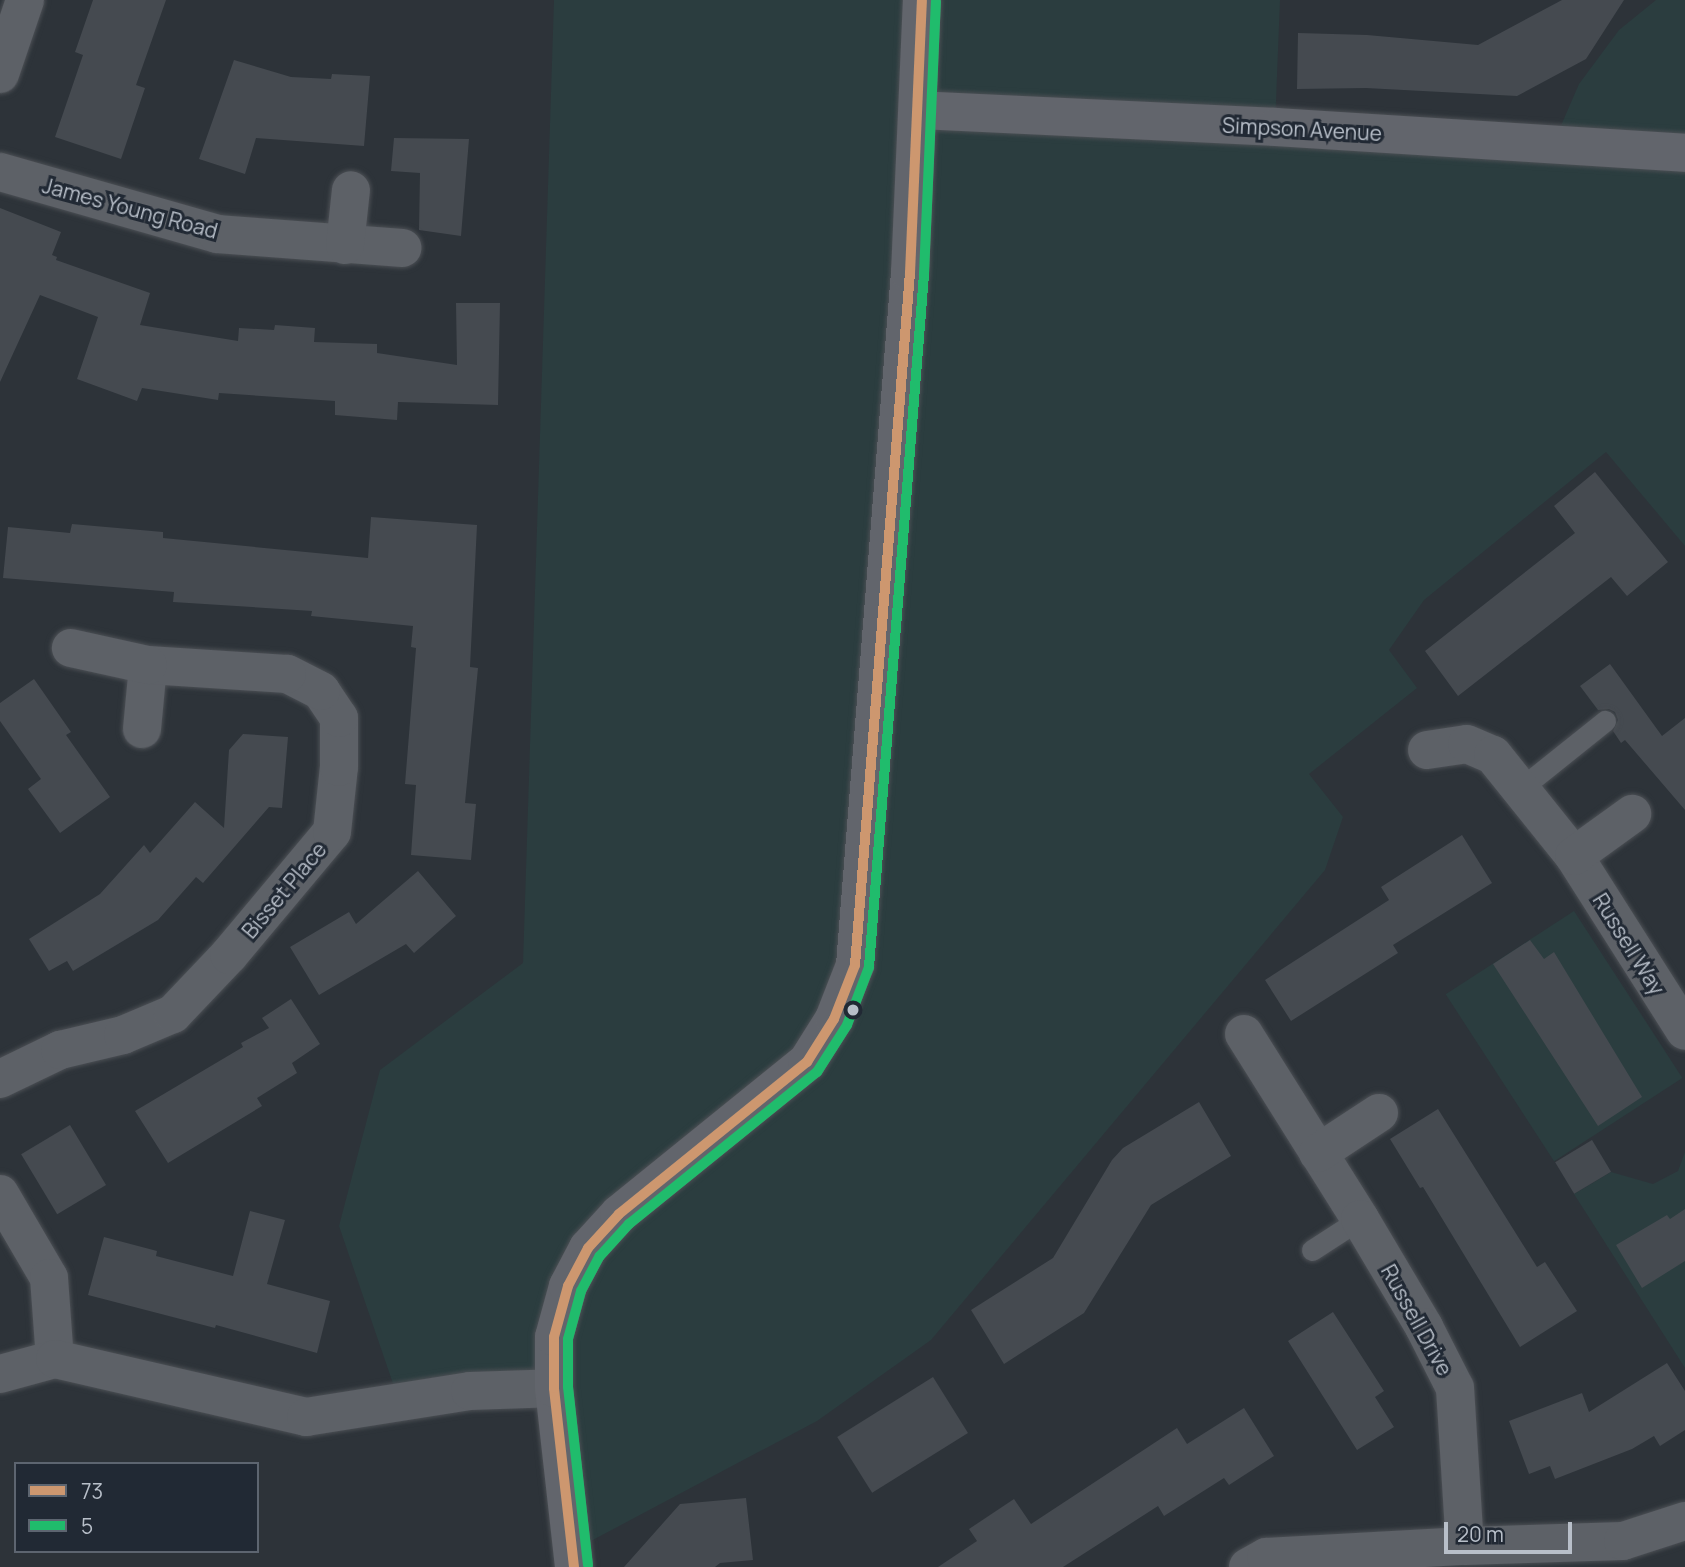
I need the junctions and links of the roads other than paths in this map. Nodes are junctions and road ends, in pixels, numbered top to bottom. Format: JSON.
{"nodes":[{"id":1,"x":25,"y":0,"type":"edge"},
{"id":2,"x":922,"y":0,"type":"edge"},
{"id":3,"x":0,"y":74,"type":"edge"},
{"id":4,"x":918,"y":110,"type":"junction"},
{"id":5,"x":1685,"y":153,"type":"edge"},
{"id":6,"x":0,"y":172,"type":"edge"},
{"id":7,"x":351,"y":190,"type":"dead end"},
{"id":8,"x":345,"y":244,"type":"junction"},
{"id":9,"x":402,"y":248,"type":"dead end"},
{"id":10,"x":71,"y":648,"type":"dead end"},
{"id":11,"x":148,"y":665,"type":"junction"},
{"id":12,"x":1605,"y":721,"type":"dead end"},
{"id":13,"x":142,"y":729,"type":"dead end"},
{"id":14,"x":1427,"y":750,"type":"dead end"},
{"id":15,"x":1520,"y":789,"type":"junction"},
{"id":16,"x":1632,"y":814,"type":"dead end"},
{"id":17,"x":1574,"y":856,"type":"junction"},
{"id":18,"x":1685,"y":1031,"type":"edge"},
{"id":19,"x":1244,"y":1034,"type":"dead end"},
{"id":20,"x":0,"y":1079,"type":"edge"},
{"id":21,"x":1379,"y":1113,"type":"dead end"},
{"id":22,"x":1318,"y":1153,"type":"junction"},
{"id":23,"x":0,"y":1194,"type":"edge"},
{"id":24,"x":1360,"y":1219,"type":"junction"},
{"id":25,"x":1312,"y":1250,"type":"dead end"},
{"id":26,"x":55,"y":1359,"type":"junction"},
{"id":27,"x":0,"y":1374,"type":"edge"},
{"id":28,"x":554,"y":1388,"type":"junction"},
{"id":29,"x":1685,"y":1521,"type":"edge"},
{"id":30,"x":1465,"y":1546,"type":"junction"},
{"id":31,"x":1623,"y":1554,"type":"edge"},
{"id":32,"x":574,"y":1567,"type":"edge"},
{"id":33,"x":1248,"y":1567,"type":"edge"}],
"edges":[{"from":1,"to":3,"type":"street"},
{"from":2,"to":4,"type":"street"},
{"from":4,"to":5,"type":"street","name":"Simpson Avenue"},
{"from":4,"to":28,"type":"street"},
{"from":6,"to":8,"type":"street","name":"James Young Road"},
{"from":7,"to":8,"type":"street"},
{"from":8,"to":9,"type":"street","name":"James Young Road"},
{"from":10,"to":11,"type":"street","name":"Bisset Place"},
{"from":11,"to":13,"type":"street"},
{"from":11,"to":20,"type":"street","name":"Bisset Place"},
{"from":12,"to":15,"type":"lane"},
{"from":14,"to":15,"type":"street","name":"Russell Way"},
{"from":15,"to":17,"type":"street","name":"Russell Way"},
{"from":16,"to":17,"type":"street"},
{"from":17,"to":18,"type":"street","name":"Russell Way"},
{"from":19,"to":22,"type":"street","name":"Russell Drive"},
{"from":21,"to":22,"type":"street"},
{"from":22,"to":24,"type":"street","name":"Russell Drive"},
{"from":23,"to":26,"type":"street"},
{"from":24,"to":25,"type":"lane"},
{"from":24,"to":30,"type":"street","name":"Russell Drive"},
{"from":26,"to":27,"type":"street"},
{"from":26,"to":28,"type":"street"},
{"from":28,"to":32,"type":"street"},
{"from":29,"to":31,"type":"street"},
{"from":30,"to":31,"type":"street"},
{"from":30,"to":33,"type":"street"}]}
